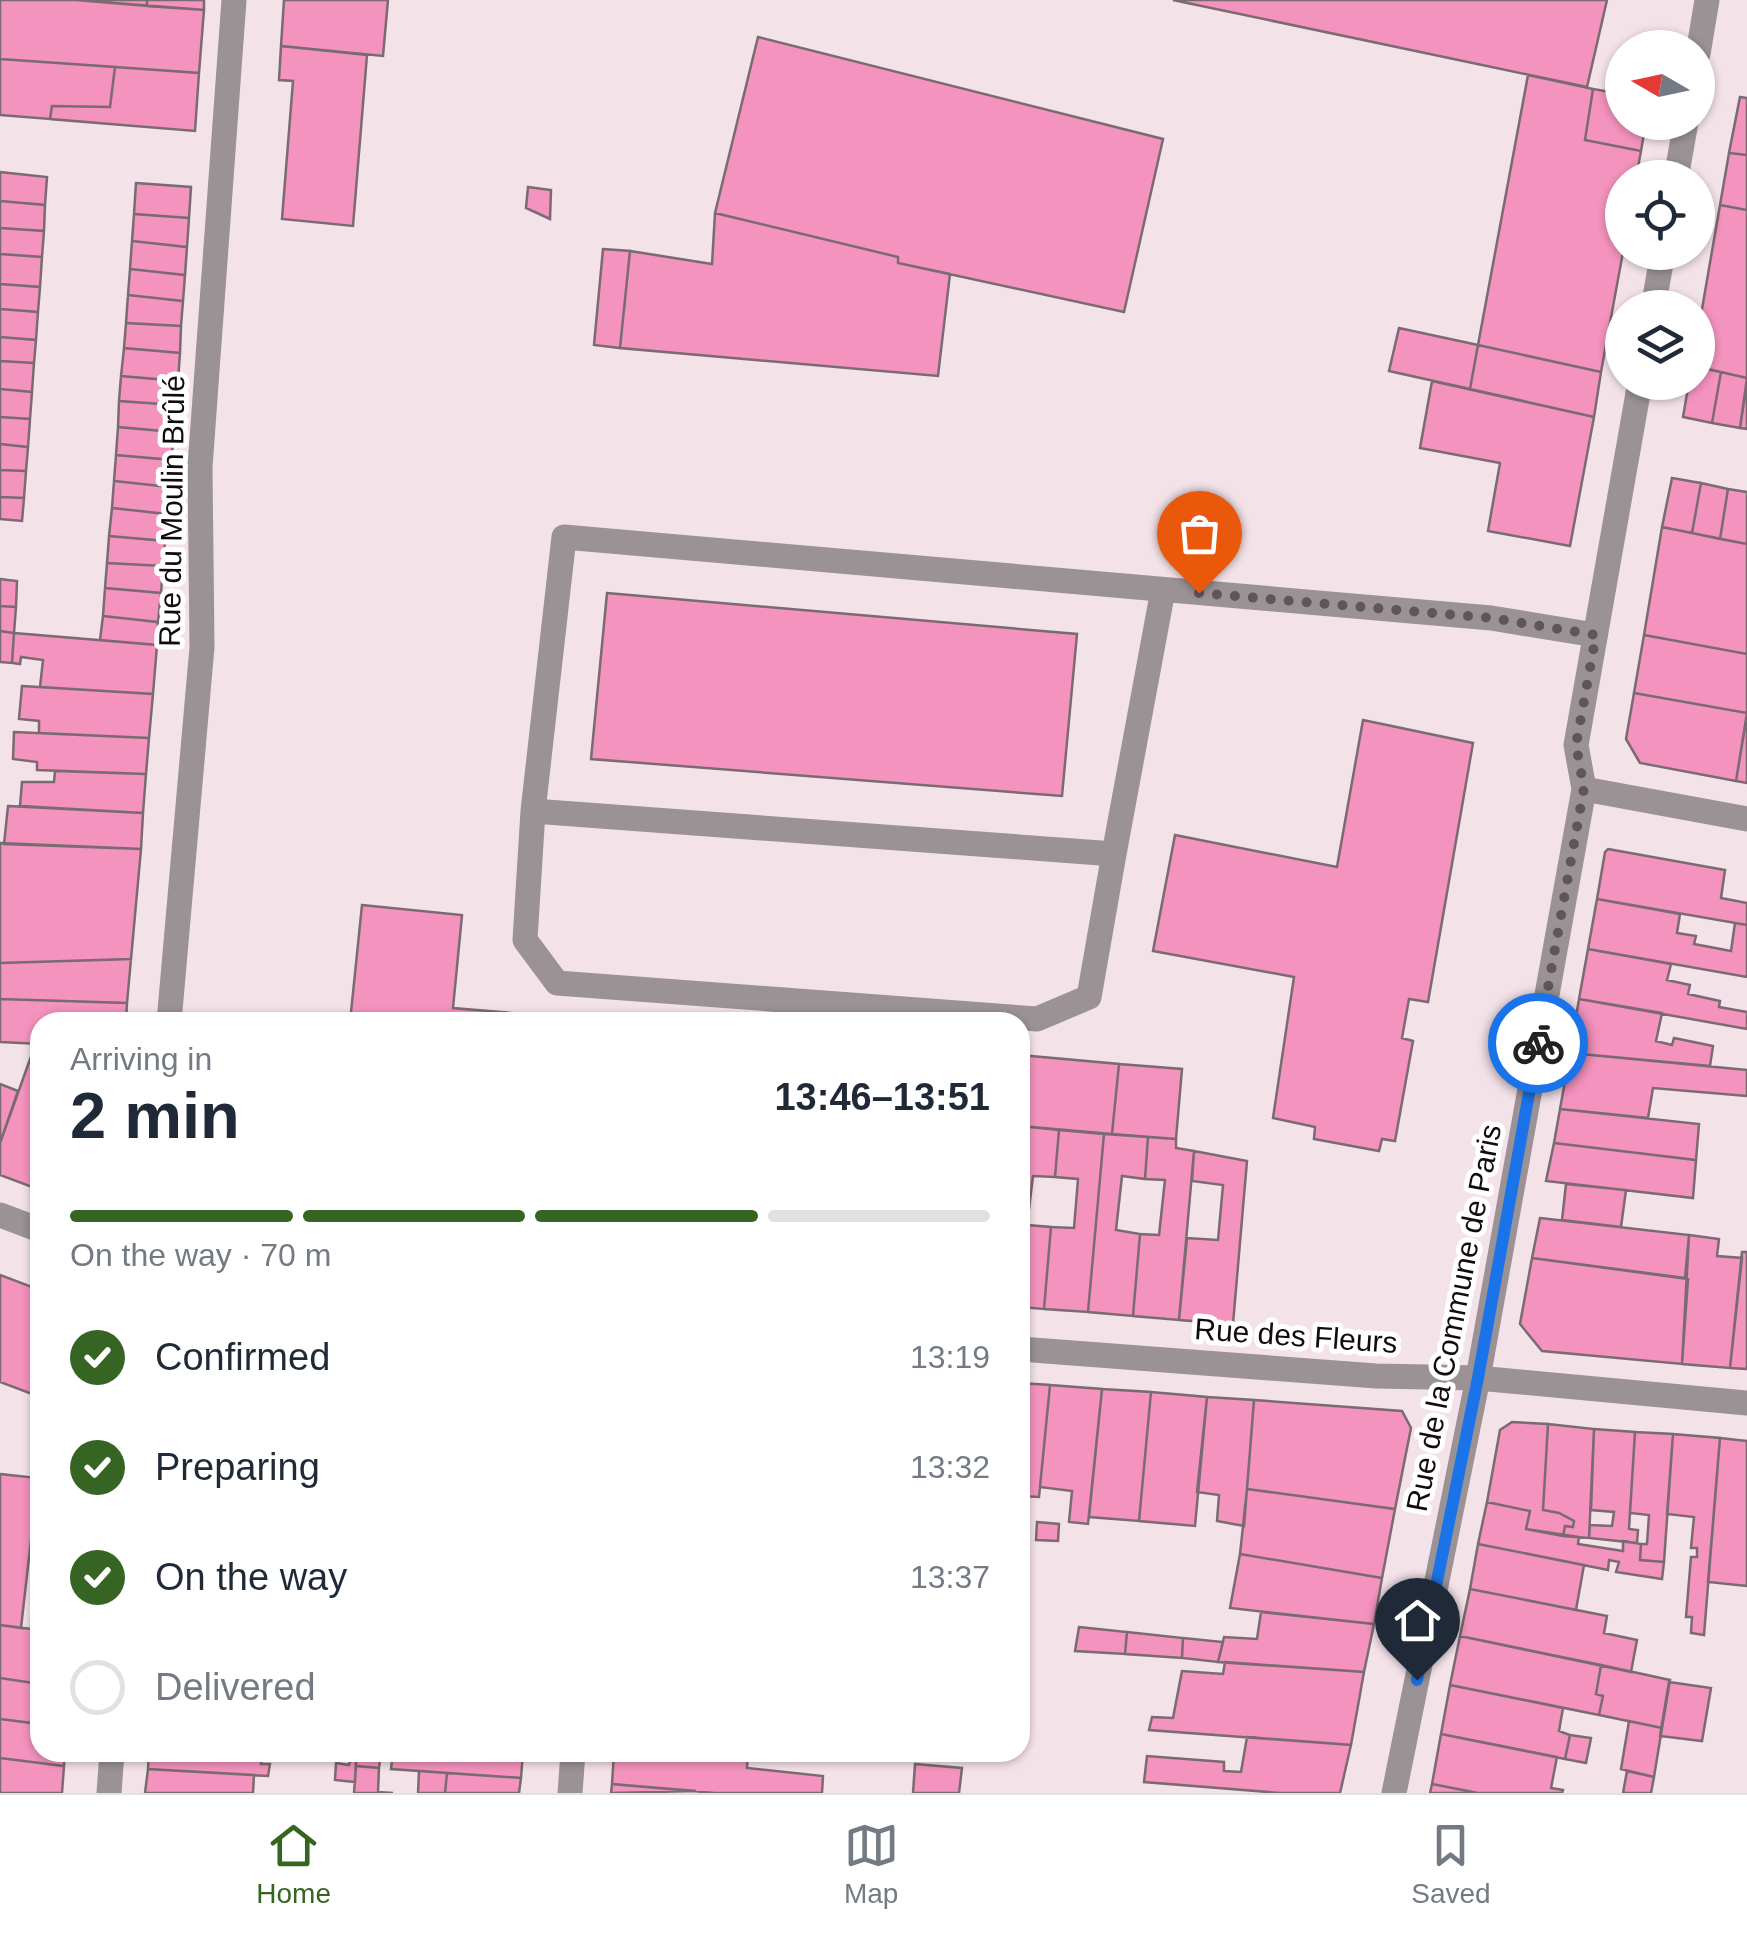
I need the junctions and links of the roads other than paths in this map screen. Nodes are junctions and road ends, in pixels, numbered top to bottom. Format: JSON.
{"nodes":[{"id":1,"x":234,"y":0,"type":"edge"},
{"id":2,"x":1707,"y":0,"type":"edge"},
{"id":3,"x":1702,"y":30,"type":"edge"},
{"id":4,"x":1637,"y":400,"type":"edge"},
{"id":5,"x":1163,"y":590,"type":"junction"},
{"id":6,"x":1596,"y":635,"type":"junction"},
{"id":7,"x":1584,"y":788,"type":"junction"},
{"id":8,"x":533,"y":811,"type":"junction"},
{"id":9,"x":1747,"y":819,"type":"edge"},
{"id":10,"x":1114,"y":854,"type":"junction"},
{"id":11,"x":170,"y":1012,"type":"edge"},
{"id":12,"x":939,"y":1012,"type":"edge"},
{"id":13,"x":1030,"y":1019,"type":"edge"},
{"id":14,"x":0,"y":1215,"type":"edge"},
{"id":15,"x":30,"y":1226,"type":"edge"},
{"id":16,"x":1030,"y":1350,"type":"edge"},
{"id":17,"x":1478,"y":1378,"type":"junction"},
{"id":18,"x":1747,"y":1403,"type":"edge"},
{"id":19,"x":111,"y":1762,"type":"edge"},
{"id":20,"x":572,"y":1762,"type":"edge"},
{"id":21,"x":109,"y":1793,"type":"edge"},
{"id":22,"x":570,"y":1793,"type":"edge"},
{"id":23,"x":1394,"y":1793,"type":"edge"}],
"edges":[{"from":1,"to":11,"type":"street","name":"Rue du Moulin Brûlé"},
{"from":2,"to":3,"type":"street"},
{"from":4,"to":6,"type":"street","name":"Rue de la Commune de Paris"},
{"from":5,"to":6,"type":"street"},
{"from":5,"to":8,"type":"street"},
{"from":5,"to":10,"type":"street"},
{"from":6,"to":7,"type":"street","name":"Rue de la Commune de Paris"},
{"from":7,"to":9,"type":"street"},
{"from":7,"to":17,"type":"street","name":"Rue de la Commune de Paris"},
{"from":8,"to":10,"type":"street"},
{"from":8,"to":12,"type":"street"},
{"from":10,"to":13,"type":"street"},
{"from":14,"to":15,"type":"street"},
{"from":16,"to":17,"type":"street","name":"Rue des Fleurs"},
{"from":17,"to":18,"type":"street","name":"Rue des Fleurs"},
{"from":17,"to":23,"type":"street","name":"Rue de la Commune de Paris"},
{"from":19,"to":21,"type":"street"},
{"from":20,"to":22,"type":"street"}]}
